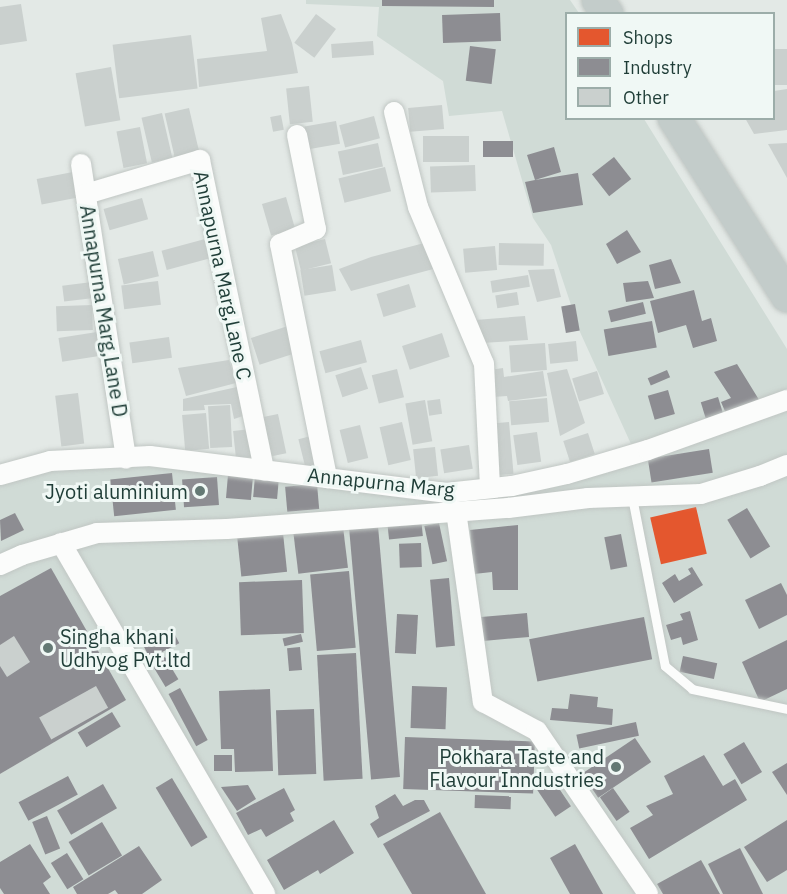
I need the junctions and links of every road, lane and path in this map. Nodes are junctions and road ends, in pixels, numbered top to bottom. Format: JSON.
{"nodes":[{"id":1,"x":394,"y":112,"type":"dead end"},
{"id":2,"x":675,"y":120,"type":"edge"},
{"id":3,"x":297,"y":135,"type":"dead end"},
{"id":4,"x":81,"y":164,"type":"dead end"},
{"id":5,"x":86,"y":194,"type":"junction"},
{"id":6,"x":787,"y":296,"type":"edge"},
{"id":7,"x":787,"y":400,"type":"edge"},
{"id":8,"x":126,"y":459,"type":"junction"},
{"id":9,"x":787,"y":465,"type":"edge"},
{"id":10,"x":264,"y":470,"type":"junction"},
{"id":11,"x":0,"y":475,"type":"edge"},
{"id":12,"x":327,"y":478,"type":"junction"},
{"id":13,"x":490,"y":487,"type":"junction"},
{"id":14,"x":632,"y":497,"type":"junction"},
{"id":15,"x":456,"y":511,"type":"junction"},
{"id":16,"x":61,"y":543,"type":"junction"},
{"id":17,"x":0,"y":565,"type":"edge"},
{"id":18,"x":787,"y":710,"type":"edge"},
{"id":19,"x":265,"y":894,"type":"edge"},
{"id":20,"x":648,"y":894,"type":"edge"}],
"edges":[{"from":1,"to":13,"type":"street"},
{"from":2,"to":6,"type":"highway"},
{"from":3,"to":12,"type":"street"},
{"from":4,"to":5,"type":"street","name":"Annapurna Marg,Lane D"},
{"from":5,"to":8,"type":"street","name":"Annapurna Marg,Lane D"},
{"from":5,"to":10,"type":"street","name":"Annapurna Marg,Lane C"},
{"from":7,"to":13,"type":"street","name":"Annapurna Marg"},
{"from":8,"to":10,"type":"street","name":"Annapurna Marg"},
{"from":8,"to":11,"type":"street","name":"Annapurna Marg"},
{"from":9,"to":14,"type":"street"},
{"from":10,"to":12,"type":"street","name":"Annapurna Marg"},
{"from":12,"to":13,"type":"street","name":"Annapurna Marg"},
{"from":14,"to":15,"type":"street"},
{"from":14,"to":18,"type":"lane"},
{"from":15,"to":16,"type":"street"},
{"from":15,"to":20,"type":"street"},
{"from":16,"to":17,"type":"street"},
{"from":16,"to":19,"type":"street"}]}
